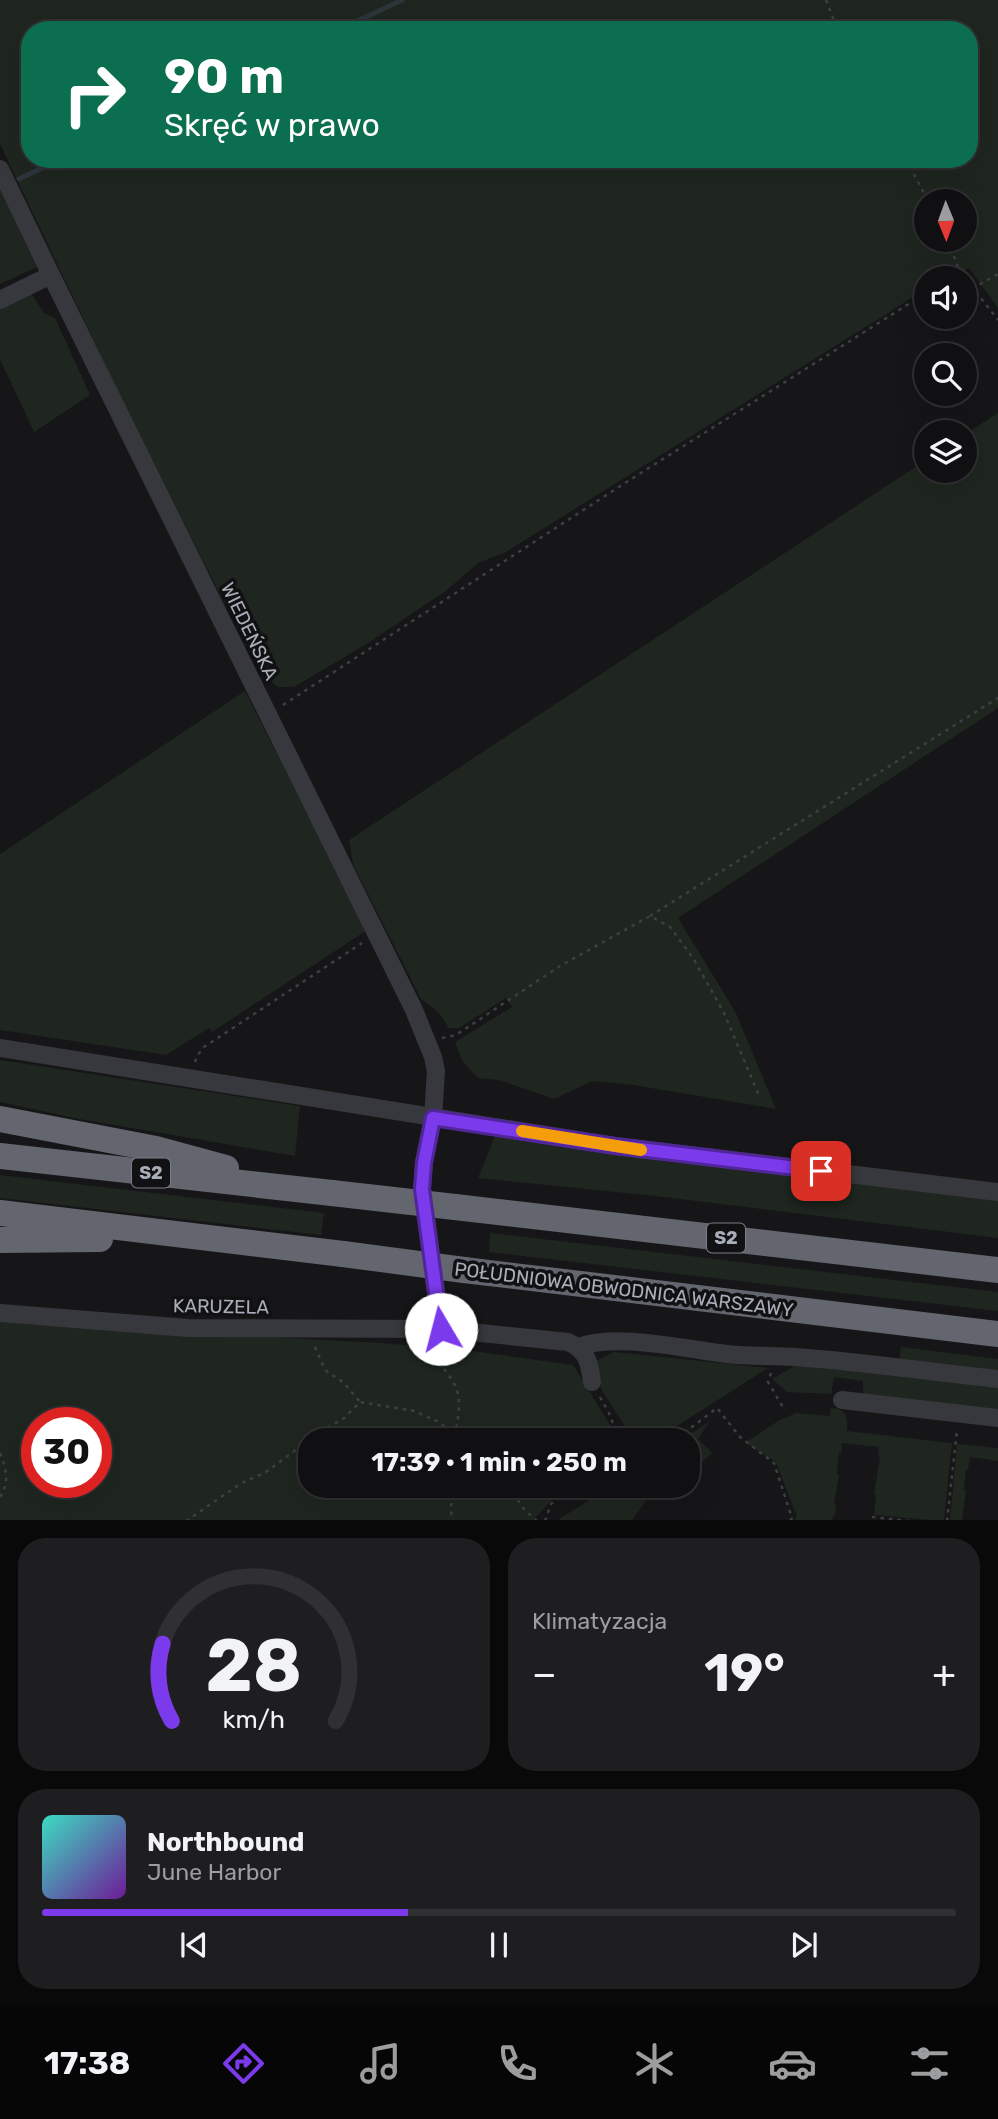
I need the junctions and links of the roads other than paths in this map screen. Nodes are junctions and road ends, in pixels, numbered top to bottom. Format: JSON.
{"nodes":[{"id":1,"x":0,"y":169,"type":"edge"},
{"id":2,"x":51,"y":275,"type":"junction"},
{"id":3,"x":0,"y":300,"type":"edge"},
{"id":4,"x":0,"y":1048,"type":"edge"},
{"id":5,"x":433,"y":1118,"type":"junction"},
{"id":6,"x":0,"y":1119,"type":"edge"},
{"id":7,"x":0,"y":1156,"type":"edge"},
{"id":8,"x":302,"y":1189,"type":"junction"},
{"id":9,"x":998,"y":1192,"type":"edge"},
{"id":10,"x":0,"y":1213,"type":"edge"},
{"id":11,"x":215,"y":1237,"type":"junction"},
{"id":12,"x":0,"y":1240,"type":"edge"},
{"id":13,"x":998,"y":1270,"type":"edge"},
{"id":14,"x":0,"y":1313,"type":"edge"},
{"id":15,"x":436,"y":1329,"type":"junction"},
{"id":16,"x":998,"y":1334,"type":"edge"},
{"id":17,"x":579,"y":1347,"type":"junction"},
{"id":18,"x":998,"y":1379,"type":"edge"},
{"id":19,"x":592,"y":1382,"type":"road end"},
{"id":20,"x":842,"y":1400,"type":"dead end"},
{"id":21,"x":998,"y":1418,"type":"edge"}],
"edges":[{"from":1,"to":2,"type":"street","name":"WIEDEŃSKA"},
{"from":2,"to":3,"type":"street"},
{"from":2,"to":5,"type":"street","name":"WIEDEŃSKA"},
{"from":4,"to":5,"type":"street"},
{"from":5,"to":9,"type":"street"},
{"from":5,"to":15,"type":"street","name":"WIEDEŃSKA"},
{"from":6,"to":8,"type":"highway"},
{"from":7,"to":8,"type":"highway","number":"S2"},
{"from":8,"to":13,"type":"highway","number":"S2","bridge":true},
{"from":10,"to":11,"type":"highway","name":"POŁUDNIOWA OBWODNICA WARSZAWY"},
{"from":11,"to":12,"type":"highway"},
{"from":11,"to":16,"type":"highway","name":"POŁUDNIOWA OBWODNICA WARSZAWY","bridge":true},
{"from":14,"to":15,"type":"street","name":"KARUZELA"},
{"from":15,"to":17,"type":"street","name":"KARUZELA"},
{"from":17,"to":18,"type":"street"},
{"from":17,"to":19,"type":"street"},
{"from":20,"to":21,"type":"street"}]}
